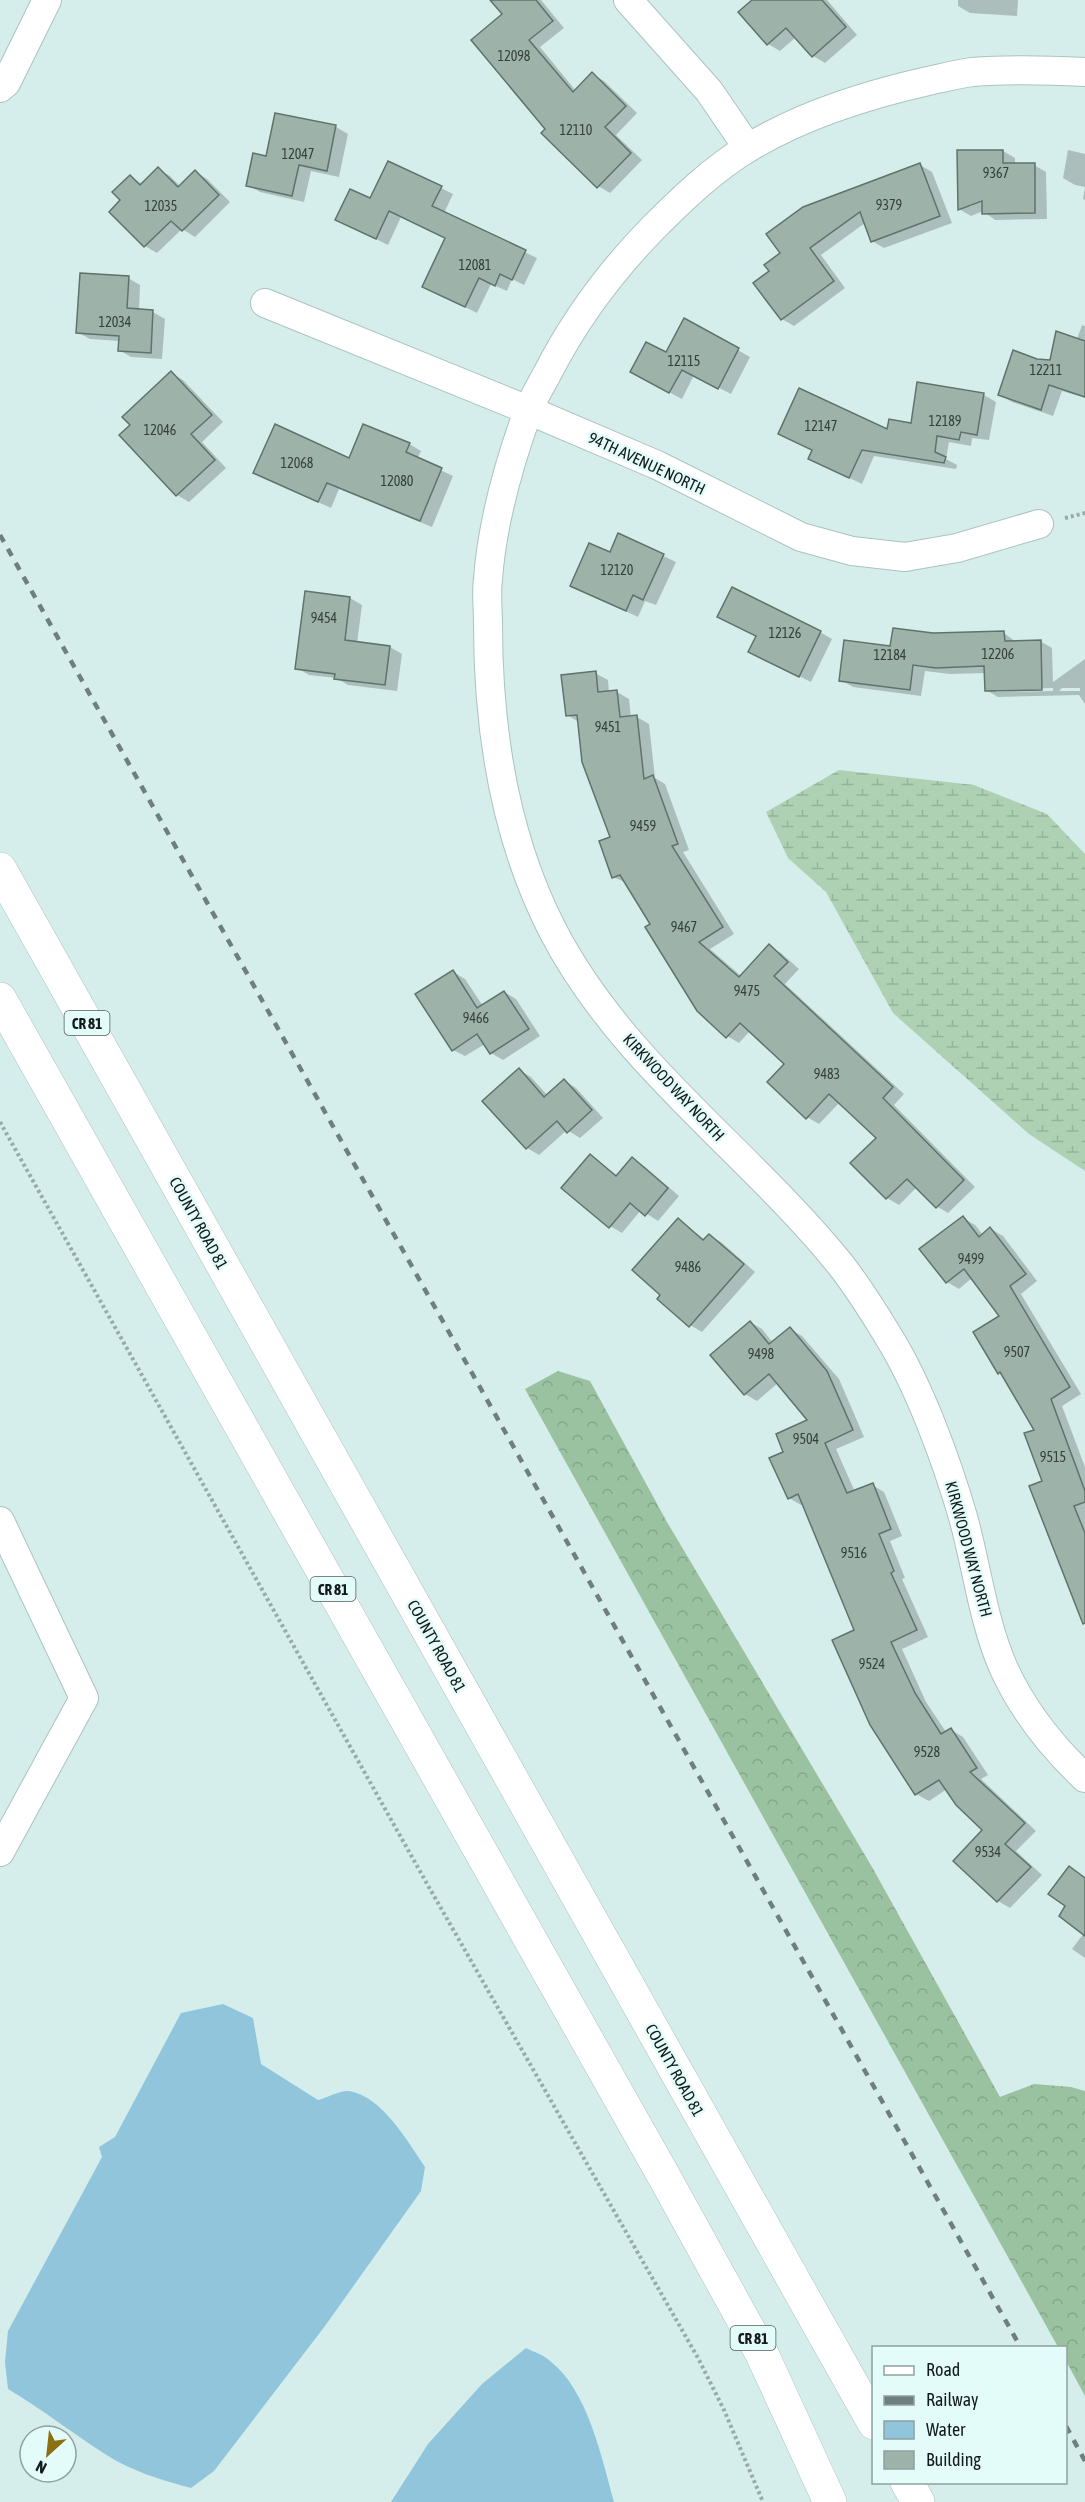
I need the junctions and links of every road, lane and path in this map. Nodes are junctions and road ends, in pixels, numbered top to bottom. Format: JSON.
{"nodes":[{"id":1,"x":47,"y":0,"type":"edge"},
{"id":2,"x":628,"y":0,"type":"edge"},
{"id":3,"x":1085,"y":72,"type":"edge"},
{"id":4,"x":0,"y":88,"type":"edge"},
{"id":5,"x":748,"y":148,"type":"junction"},
{"id":6,"x":265,"y":303,"type":"dead end"},
{"id":7,"x":528,"y":410,"type":"junction"},
{"id":8,"x":1039,"y":524,"type":"dead end"},
{"id":9,"x":0,"y":869,"type":"edge"},
{"id":10,"x":0,"y":999,"type":"edge"},
{"id":11,"x":0,"y":1122,"type":"edge"},
{"id":12,"x":0,"y":1521,"type":"edge"},
{"id":13,"x":1085,"y":1778,"type":"edge"},
{"id":14,"x":0,"y":1852,"type":"edge"},
{"id":15,"x":872,"y":2421,"type":"edge"},
{"id":16,"x":908,"y":2484,"type":"edge"},
{"id":17,"x":763,"y":2502,"type":"edge"},
{"id":18,"x":830,"y":2502,"type":"edge"},
{"id":19,"x":918,"y":2502,"type":"edge"}],
"edges":[{"from":1,"to":4,"type":"street"},
{"from":2,"to":5,"type":"street"},
{"from":3,"to":5,"type":"street","name":"KIRKWOOD WAY NORTH"},
{"from":5,"to":7,"type":"street","name":"KIRKWOOD WAY NORTH"},
{"from":6,"to":7,"type":"street","name":"94TH AVENUE NORTH"},
{"from":7,"to":8,"type":"street","name":"94TH AVENUE NORTH"},
{"from":7,"to":13,"type":"street","name":"KIRKWOOD WAY NORTH"},
{"from":9,"to":15,"type":"highway","name":"COUNTY ROAD 81","number":"CR 81"},
{"from":10,"to":18,"type":"highway","number":"CR 81"},
{"from":11,"to":17,"type":"path"},
{"from":12,"to":14,"type":"street"},
{"from":16,"to":19,"type":"highway"}]}
